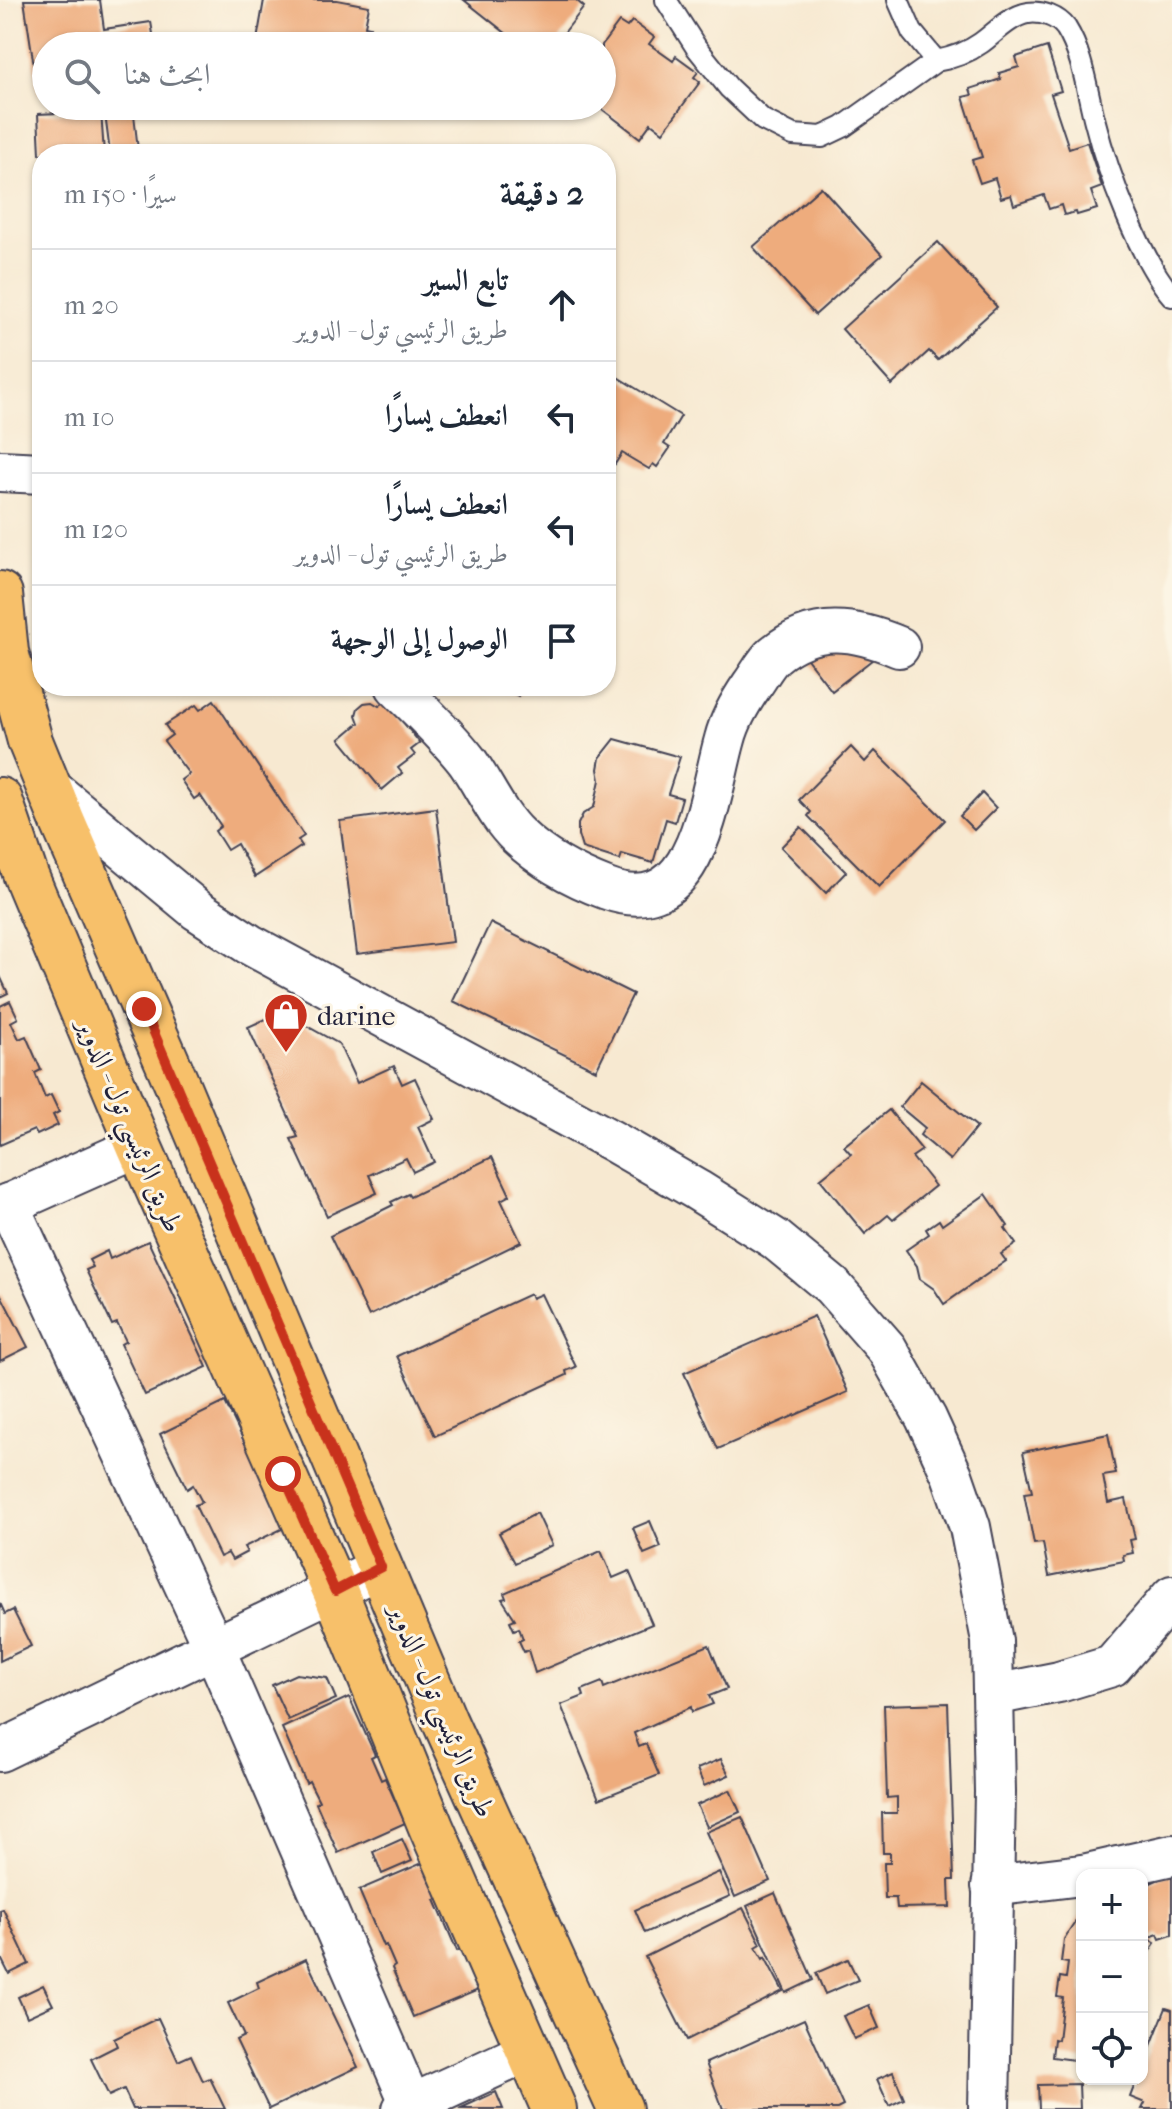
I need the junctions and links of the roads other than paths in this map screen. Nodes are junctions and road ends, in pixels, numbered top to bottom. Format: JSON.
{"nodes":[{"id":1,"x":666,"y":0,"type":"edge"},
{"id":2,"x":898,"y":0,"type":"edge"},
{"id":3,"x":936,"y":61,"type":"junction"},
{"id":4,"x":1172,"y":296,"type":"edge"},
{"id":5,"x":0,"y":471,"type":"edge"},
{"id":6,"x":32,"y":473,"type":"edge"},
{"id":7,"x":0,"y":594,"type":"edge"},
{"id":8,"x":899,"y":647,"type":"dead end"},
{"id":9,"x":3,"y":653,"type":"edge"},
{"id":10,"x":405,"y":696,"type":"edge"},
{"id":11,"x":49,"y":787,"type":"junction"},
{"id":12,"x":0,"y":800,"type":"edge"},
{"id":13,"x":139,"y":1146,"type":"junction"},
{"id":14,"x":4,"y":1206,"type":"edge"},
{"id":15,"x":381,"y":1567,"type":"junction"},
{"id":16,"x":335,"y":1591,"type":"junction"},
{"id":17,"x":1172,"y":1596,"type":"edge"},
{"id":18,"x":214,"y":1648,"type":"junction"},
{"id":19,"x":994,"y":1695,"type":"junction"},
{"id":20,"x":0,"y":1751,"type":"edge"},
{"id":21,"x":1172,"y":1855,"type":"edge"},
{"id":22,"x":1110,"y":1869,"type":"edge"},
{"id":23,"x":1076,"y":1876,"type":"edge"},
{"id":24,"x":992,"y":1886,"type":"junction"},
{"id":25,"x":529,"y":2051,"type":"junction"},
{"id":26,"x":409,"y":2108,"type":"edge"},
{"id":27,"x":554,"y":2109,"type":"edge"},
{"id":28,"x":620,"y":2109,"type":"edge"},
{"id":29,"x":989,"y":2109,"type":"edge"}],
"edges":[{"from":1,"to":3,"type":"lane"},
{"from":2,"to":3,"type":"lane"},
{"from":3,"to":4,"type":"lane"},
{"from":5,"to":6,"type":"street"},
{"from":7,"to":9,"type":"main road","name":"طريق الرئيسي تول - الدوير"},
{"from":8,"to":10,"type":"street"},
{"from":9,"to":11,"type":"main road","name":"طريق الرئيسي تول - الدوير"},
{"from":11,"to":15,"type":"main road","name":"طريق الرئيسي تول - الدوير"},
{"from":11,"to":19,"type":"street"},
{"from":12,"to":13,"type":"main road","name":"طريق الرئيسي تول - الدوير"},
{"from":13,"to":14,"type":"street"},
{"from":13,"to":16,"type":"main road","name":"طريق الرئيسي تول - الدوير"},
{"from":14,"to":18,"type":"street"},
{"from":15,"to":16,"type":"street"},
{"from":15,"to":28,"type":"main road","name":"طريق الرئيسي تول - الدوير"},
{"from":16,"to":18,"type":"street"},
{"from":16,"to":25,"type":"main road","name":"طريق الرئيسي تول - الدوير"},
{"from":17,"to":19,"type":"street"},
{"from":18,"to":20,"type":"street"},
{"from":18,"to":26,"type":"street"},
{"from":19,"to":24,"type":"street"},
{"from":21,"to":22,"type":"street"},
{"from":23,"to":24,"type":"street"},
{"from":24,"to":29,"type":"street"},
{"from":25,"to":26,"type":"street"},
{"from":25,"to":27,"type":"main road","name":"طريق الرئيسي تول - الدوير"}]}
